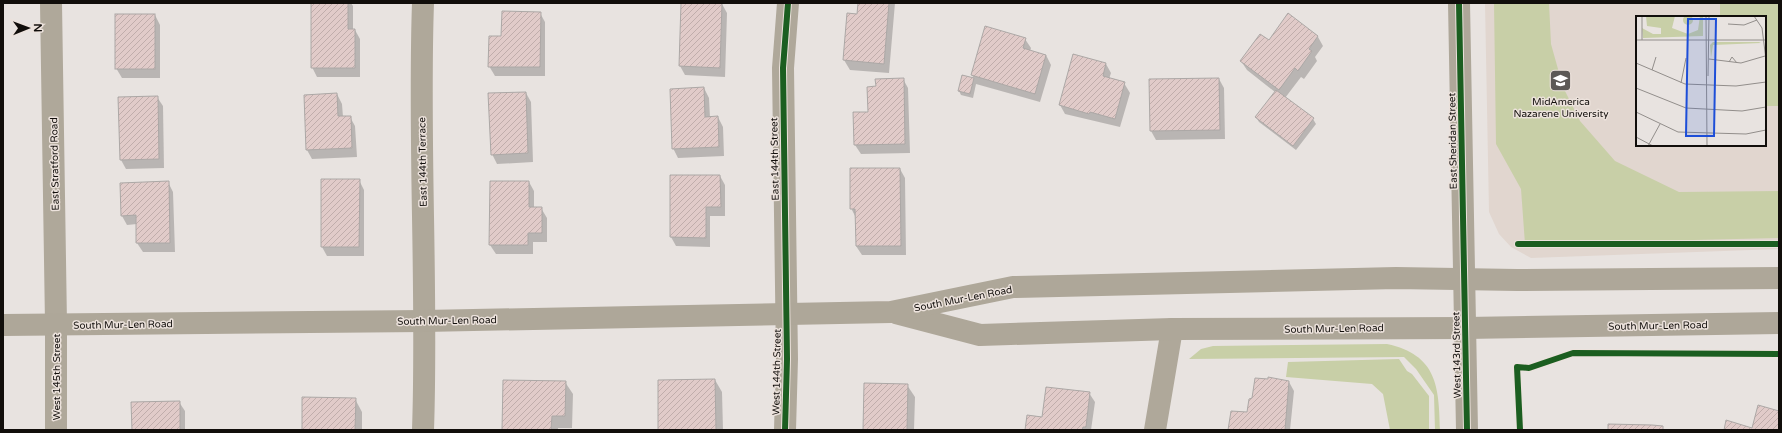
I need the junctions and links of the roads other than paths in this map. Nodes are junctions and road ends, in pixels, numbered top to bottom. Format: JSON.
{"nodes":[{"id":1,"x":51,"y":3,"type":"edge"},
{"id":2,"x":423,"y":3,"type":"edge"},
{"id":3,"x":788,"y":3,"type":"edge"},
{"id":4,"x":1459,"y":3,"type":"edge"},
{"id":5,"x":1779,"y":278,"type":"edge"},
{"id":6,"x":1465,"y":279,"type":"junction"},
{"id":7,"x":891,"y":312,"type":"junction"},
{"id":8,"x":786,"y":314,"type":"junction"},
{"id":9,"x":424,"y":321,"type":"junction"},
{"id":10,"x":1779,"y":323,"type":"edge"},
{"id":11,"x":56,"y":324,"type":"junction"},
{"id":12,"x":3,"y":325,"type":"edge"},
{"id":13,"x":1466,"y":328,"type":"junction"},
{"id":14,"x":1172,"y":329,"type":"junction"},
{"id":15,"x":56,"y":430,"type":"edge"},
{"id":16,"x":423,"y":430,"type":"edge"},
{"id":17,"x":785,"y":430,"type":"edge"},
{"id":18,"x":1155,"y":430,"type":"edge"},
{"id":19,"x":1467,"y":430,"type":"edge"}],
"edges":[{"from":1,"to":11,"type":"street","name":"East Stratford Road"},
{"from":2,"to":9,"type":"street","name":"East 144th Terrace"},
{"from":3,"to":8,"type":"street","name":"East 144th Street"},
{"from":4,"to":6,"type":"main road","name":"East Sheridan Street"},
{"from":5,"to":6,"type":"main road","name":"South Mur-Len Road"},
{"from":6,"to":7,"type":"main road","name":"South Mur-Len Road"},
{"from":6,"to":13,"type":"main road","name":"West 143rd Street"},
{"from":7,"to":8,"type":"main road","name":"South Mur-Len Road"},
{"from":7,"to":14,"type":"main road","name":"South Mur-Len Road"},
{"from":8,"to":9,"type":"main road","name":"South Mur-Len Road"},
{"from":8,"to":17,"type":"street","name":"West 144th Street"},
{"from":9,"to":11,"type":"main road","name":"South Mur-Len Road"},
{"from":9,"to":16,"type":"street","name":"East 144th Terrace"},
{"from":10,"to":13,"type":"main road","name":"South Mur-Len Road"},
{"from":11,"to":12,"type":"main road","name":"South Mur-Len Road"},
{"from":11,"to":15,"type":"street","name":"West 145th Street"},
{"from":13,"to":14,"type":"main road","name":"South Mur-Len Road"},
{"from":13,"to":19,"type":"main road","name":"West 143rd Street"},
{"from":14,"to":18,"type":"street"}]}
